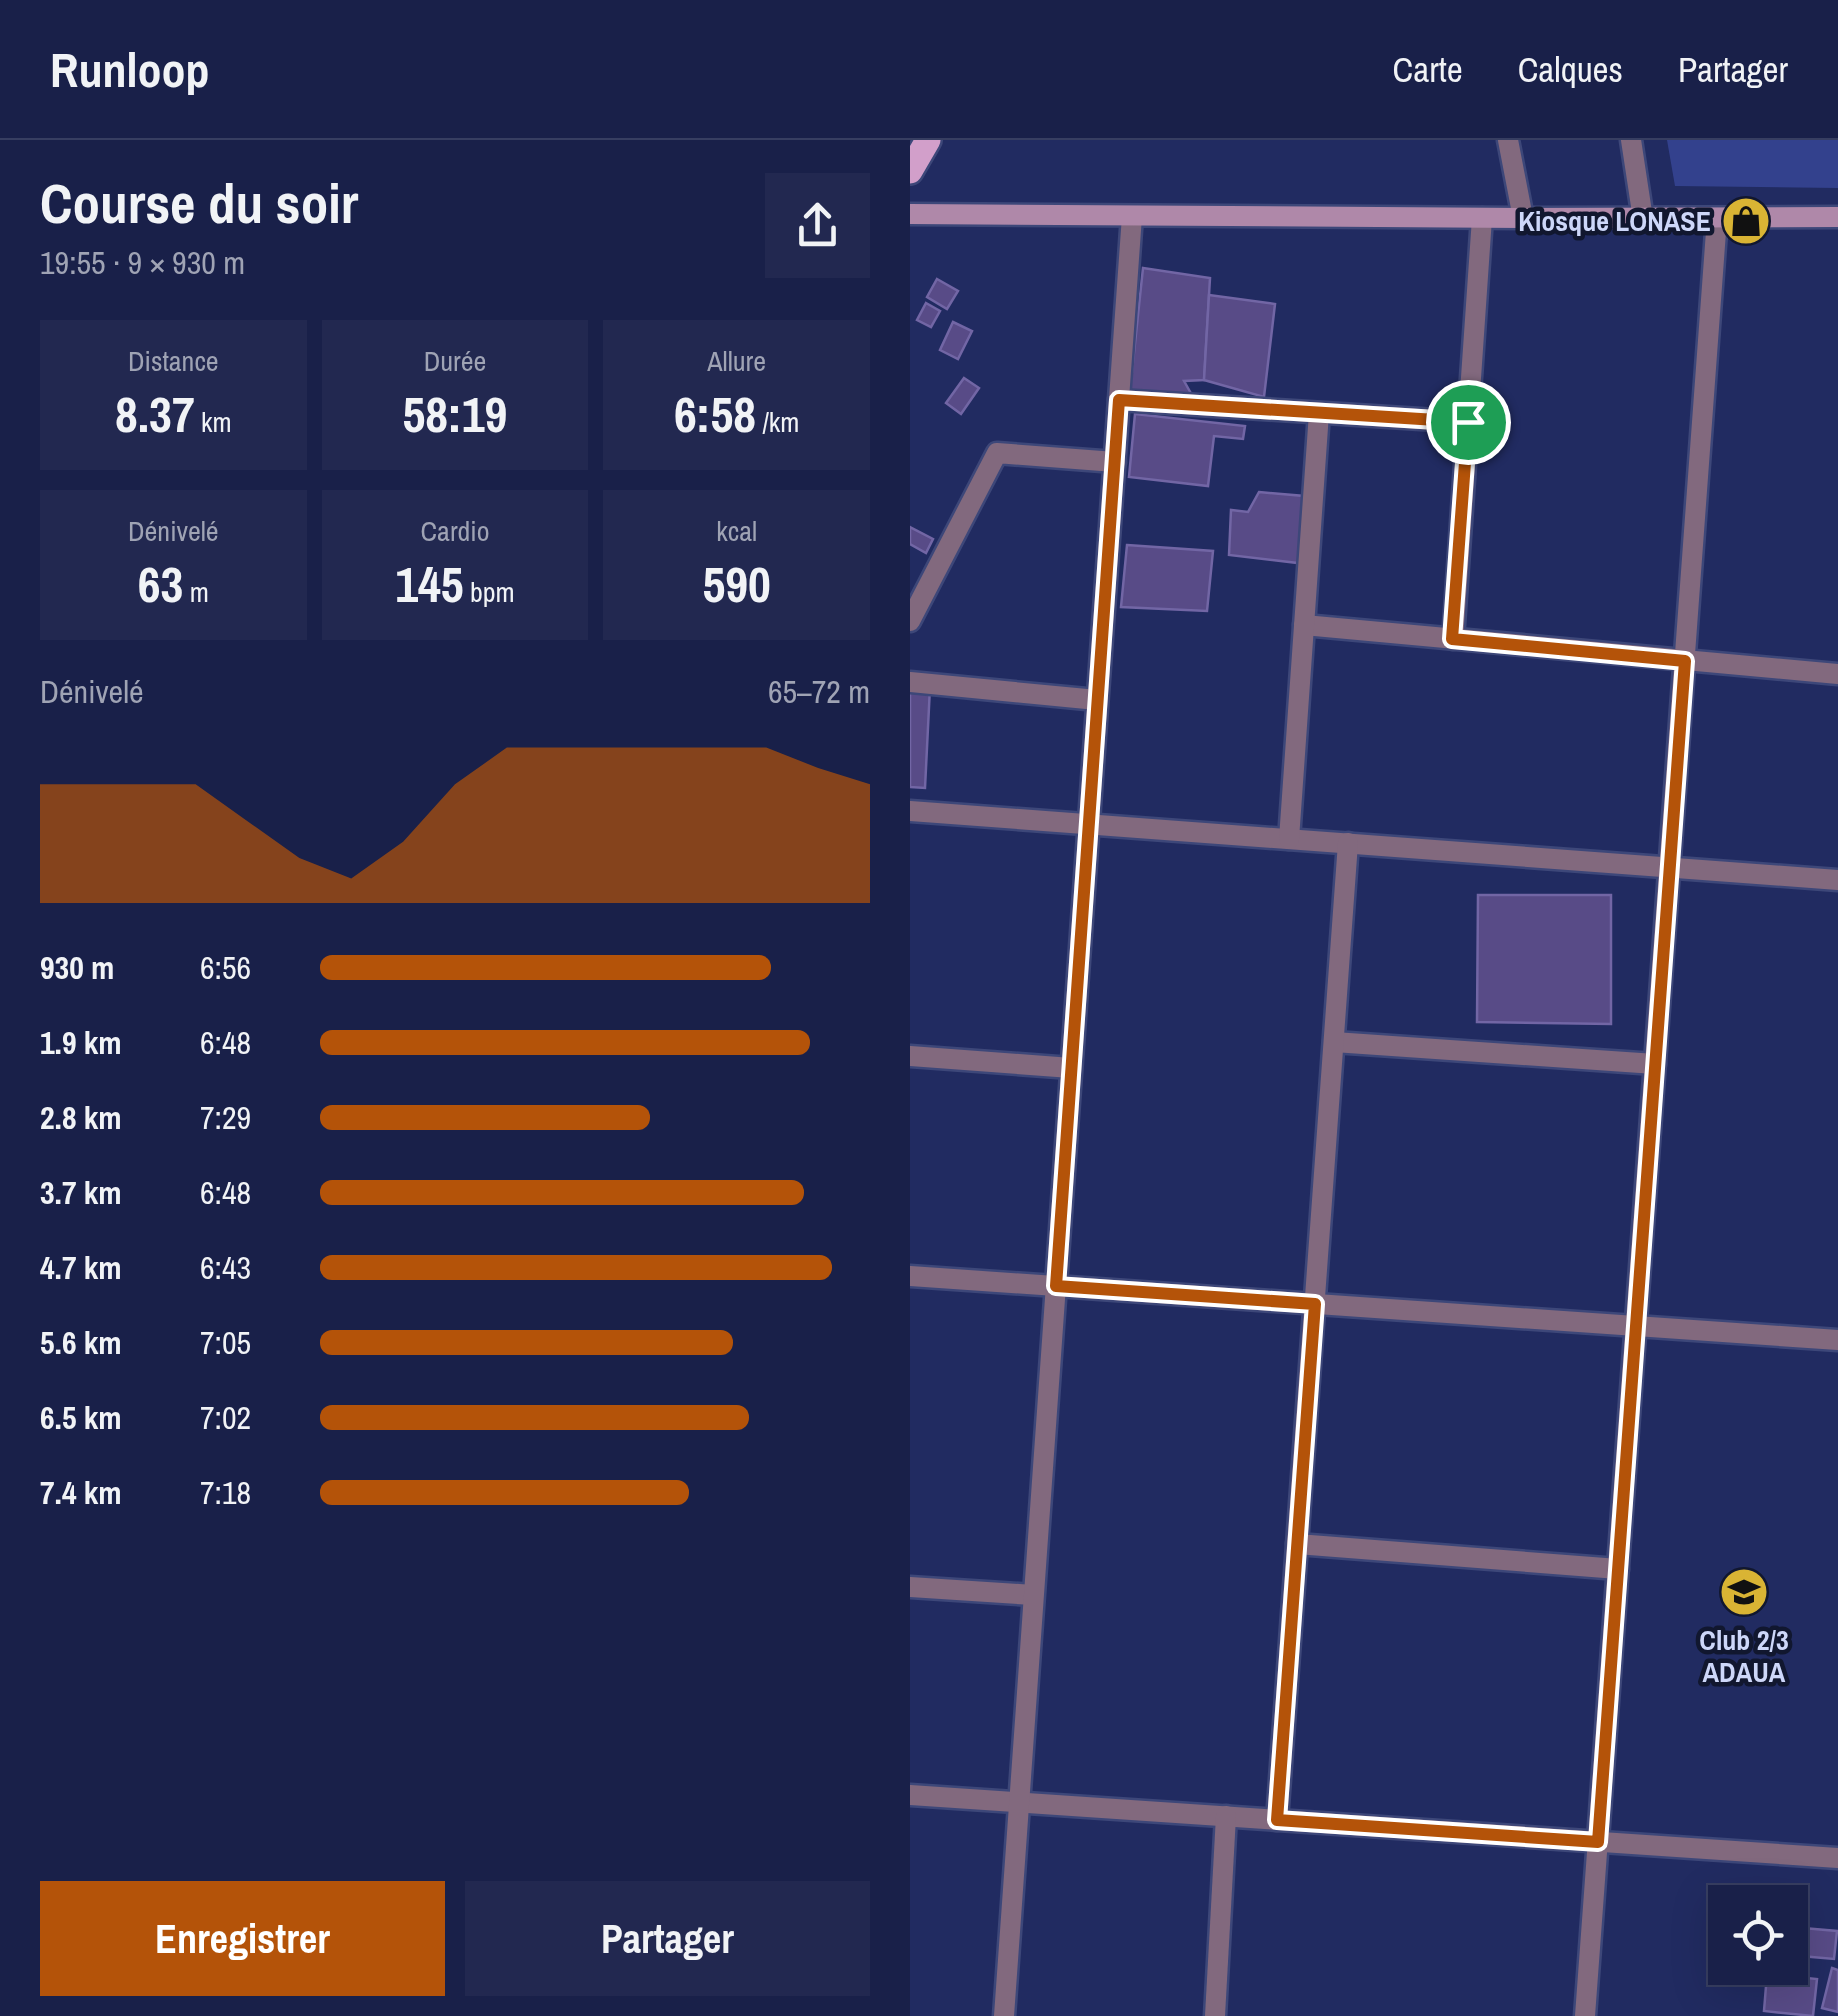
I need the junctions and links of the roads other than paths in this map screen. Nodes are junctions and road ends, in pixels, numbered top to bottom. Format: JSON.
{"nodes":[{"id":1,"x":928,"y":140,"type":"edge"},
{"id":2,"x":1508,"y":140,"type":"edge"},
{"id":3,"x":1631,"y":140,"type":"edge"},
{"id":4,"x":910,"y":171,"type":"edge"},
{"id":5,"x":910,"y":214,"type":"edge"},
{"id":6,"x":1132,"y":216,"type":"junction"},
{"id":7,"x":1838,"y":216,"type":"edge"},
{"id":8,"x":1482,"y":218,"type":"junction"},
{"id":9,"x":1523,"y":218,"type":"junction"},
{"id":10,"x":1643,"y":218,"type":"junction"},
{"id":11,"x":1717,"y":218,"type":"junction"},
{"id":12,"x":1119,"y":400,"type":"junction"},
{"id":13,"x":1319,"y":413,"type":"junction"},
{"id":14,"x":1468,"y":422,"type":"junction"},
{"id":15,"x":1114,"y":462,"type":"junction"},
{"id":16,"x":910,"y":621,"type":"edge"},
{"id":17,"x":1304,"y":625,"type":"junction"},
{"id":18,"x":1452,"y":639,"type":"junction"},
{"id":19,"x":1685,"y":661,"type":"junction"},
{"id":20,"x":1838,"y":674,"type":"edge"},
{"id":21,"x":910,"y":682,"type":"edge"},
{"id":22,"x":1098,"y":700,"type":"junction"},
{"id":23,"x":910,"y":811,"type":"edge"},
{"id":24,"x":1088,"y":824,"type":"junction"},
{"id":25,"x":1289,"y":838,"type":"junction"},
{"id":26,"x":1348,"y":843,"type":"junction"},
{"id":27,"x":1670,"y":867,"type":"junction"},
{"id":28,"x":1838,"y":880,"type":"edge"},
{"id":29,"x":1334,"y":1042,"type":"junction"},
{"id":30,"x":910,"y":1056,"type":"edge"},
{"id":31,"x":1655,"y":1064,"type":"junction"},
{"id":32,"x":1071,"y":1068,"type":"junction"},
{"id":33,"x":910,"y":1276,"type":"edge"},
{"id":34,"x":1056,"y":1286,"type":"junction"},
{"id":35,"x":1315,"y":1304,"type":"junction"},
{"id":36,"x":1636,"y":1326,"type":"junction"},
{"id":37,"x":1838,"y":1340,"type":"edge"},
{"id":38,"x":1297,"y":1544,"type":"junction"},
{"id":39,"x":1618,"y":1569,"type":"junction"},
{"id":40,"x":910,"y":1586,"type":"edge"},
{"id":41,"x":1034,"y":1596,"type":"junction"},
{"id":42,"x":910,"y":1795,"type":"edge"},
{"id":43,"x":1019,"y":1802,"type":"junction"},
{"id":44,"x":1226,"y":1816,"type":"junction"},
{"id":45,"x":1277,"y":1820,"type":"junction"},
{"id":46,"x":1598,"y":1842,"type":"junction"},
{"id":47,"x":1838,"y":1858,"type":"edge"},
{"id":48,"x":1004,"y":2016,"type":"edge"},
{"id":49,"x":1215,"y":2016,"type":"edge"},
{"id":50,"x":1585,"y":2016,"type":"edge"}],
"edges":[{"from":1,"to":4,"type":"main road"},
{"from":2,"to":9,"type":"street"},
{"from":3,"to":10,"type":"street"},
{"from":5,"to":6,"type":"main road"},
{"from":6,"to":8,"type":"main road"},
{"from":6,"to":12,"type":"street"},
{"from":7,"to":11,"type":"main road"},
{"from":8,"to":9,"type":"main road"},
{"from":8,"to":14,"type":"street"},
{"from":9,"to":10,"type":"main road"},
{"from":10,"to":11,"type":"main road"},
{"from":11,"to":19,"type":"street"},
{"from":12,"to":13,"type":"street"},
{"from":12,"to":15,"type":"street"},
{"from":13,"to":14,"type":"street"},
{"from":13,"to":17,"type":"street"},
{"from":14,"to":18,"type":"street"},
{"from":15,"to":16,"type":"street"},
{"from":15,"to":22,"type":"street"},
{"from":17,"to":18,"type":"street"},
{"from":17,"to":25,"type":"street"},
{"from":18,"to":19,"type":"street"},
{"from":19,"to":20,"type":"street"},
{"from":19,"to":27,"type":"street"},
{"from":21,"to":22,"type":"street"},
{"from":22,"to":24,"type":"street"},
{"from":23,"to":24,"type":"street"},
{"from":24,"to":25,"type":"street"},
{"from":24,"to":32,"type":"street"},
{"from":25,"to":26,"type":"street"},
{"from":26,"to":27,"type":"street"},
{"from":26,"to":29,"type":"street"},
{"from":27,"to":28,"type":"street"},
{"from":27,"to":31,"type":"street"},
{"from":29,"to":31,"type":"street"},
{"from":29,"to":35,"type":"street"},
{"from":30,"to":32,"type":"street"},
{"from":31,"to":36,"type":"street"},
{"from":32,"to":34,"type":"street"},
{"from":33,"to":34,"type":"street"},
{"from":34,"to":35,"type":"street"},
{"from":34,"to":41,"type":"street"},
{"from":35,"to":36,"type":"street"},
{"from":35,"to":38,"type":"street"},
{"from":36,"to":37,"type":"street"},
{"from":36,"to":39,"type":"street"},
{"from":38,"to":39,"type":"street"},
{"from":38,"to":45,"type":"street"},
{"from":39,"to":46,"type":"street"},
{"from":40,"to":41,"type":"street"},
{"from":41,"to":43,"type":"street"},
{"from":42,"to":43,"type":"street"},
{"from":43,"to":44,"type":"street"},
{"from":43,"to":48,"type":"street"},
{"from":44,"to":45,"type":"street"},
{"from":44,"to":49,"type":"street"},
{"from":45,"to":46,"type":"street"},
{"from":46,"to":47,"type":"street"},
{"from":46,"to":50,"type":"street"}]}
